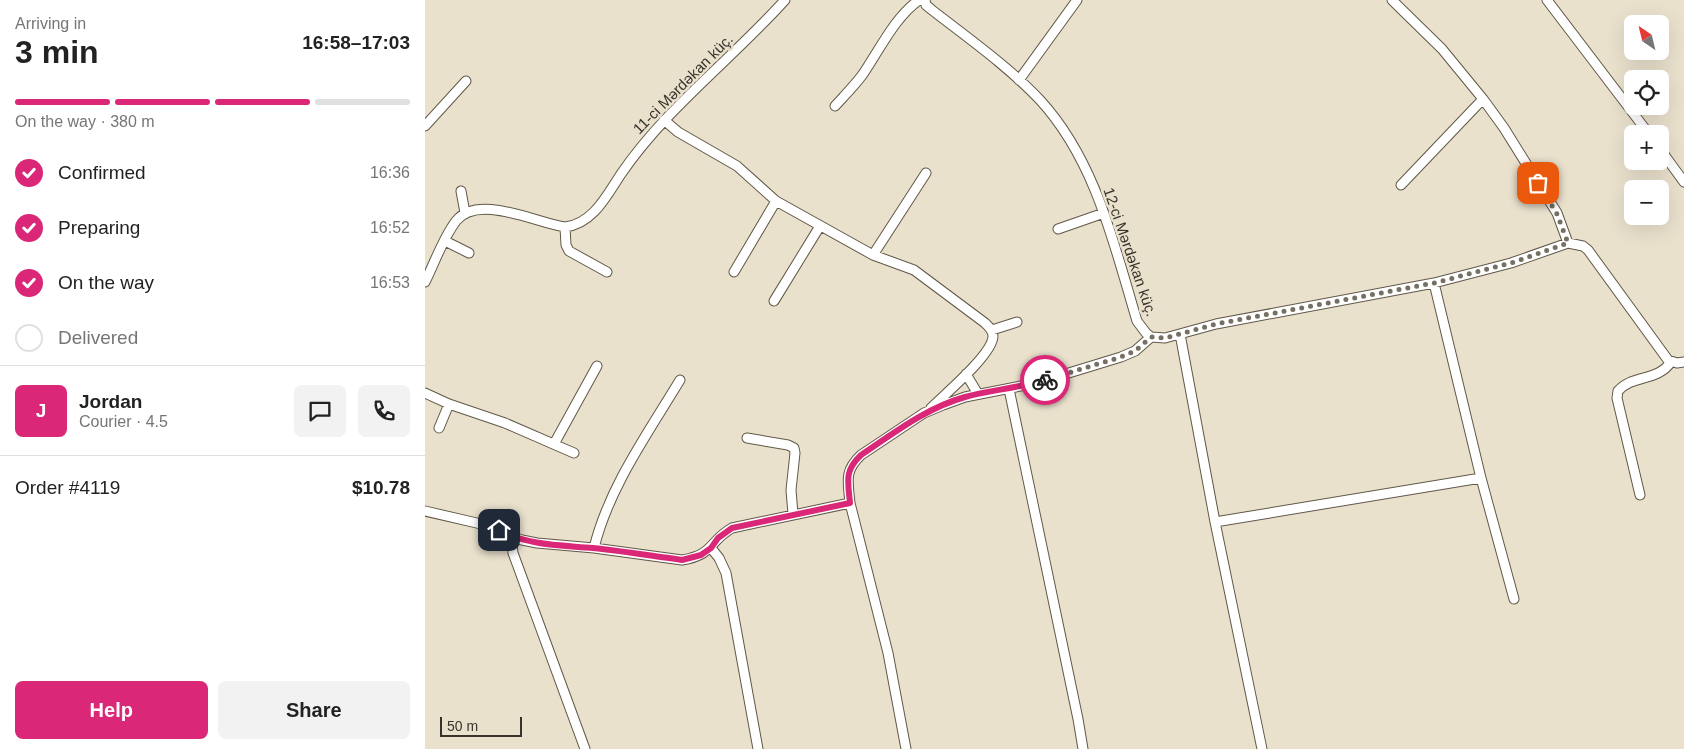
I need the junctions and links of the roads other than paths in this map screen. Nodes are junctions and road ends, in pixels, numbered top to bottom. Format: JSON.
{"nodes":[{"id":1,"x":785,"y":0,"type":"edge"},
{"id":2,"x":919,"y":0,"type":"edge"},
{"id":3,"x":925,"y":0,"type":"edge"},
{"id":4,"x":1077,"y":0,"type":"edge"},
{"id":5,"x":1392,"y":0,"type":"edge"},
{"id":6,"x":1547,"y":0,"type":"edge"},
{"id":7,"x":1019,"y":80,"type":"junction"},
{"id":8,"x":466,"y":81,"type":"dead end"},
{"id":9,"x":1624,"y":95,"type":"edge"},
{"id":10,"x":1483,"y":99,"type":"junction"},
{"id":11,"x":835,"y":106,"type":"dead end"},
{"id":12,"x":664,"y":120,"type":"junction"},
{"id":13,"x":425,"y":126,"type":"edge"},
{"id":14,"x":1669,"y":161,"type":"edge"},
{"id":15,"x":926,"y":173,"type":"dead end"},
{"id":16,"x":1684,"y":182,"type":"edge"},
{"id":17,"x":1401,"y":185,"type":"dead end"},
{"id":18,"x":461,"y":191,"type":"dead end"},
{"id":19,"x":776,"y":201,"type":"junction"},
{"id":20,"x":465,"y":213,"type":"junction"},
{"id":21,"x":1105,"y":213,"type":"junction"},
{"id":22,"x":821,"y":226,"type":"junction"},
{"id":23,"x":565,"y":227,"type":"junction"},
{"id":24,"x":1058,"y":229,"type":"dead end"},
{"id":25,"x":445,"y":241,"type":"junction"},
{"id":26,"x":1568,"y":243,"type":"junction"},
{"id":27,"x":469,"y":253,"type":"dead end"},
{"id":28,"x":873,"y":255,"type":"junction"},
{"id":29,"x":607,"y":272,"type":"dead end"},
{"id":30,"x":734,"y":272,"type":"dead end"},
{"id":31,"x":425,"y":282,"type":"edge"},
{"id":32,"x":1434,"y":283,"type":"junction"},
{"id":33,"x":774,"y":301,"type":"dead end"},
{"id":34,"x":1017,"y":322,"type":"dead end"},
{"id":35,"x":992,"y":330,"type":"junction"},
{"id":36,"x":1180,"y":334,"type":"junction"},
{"id":37,"x":1151,"y":337,"type":"junction"},
{"id":38,"x":1680,"y":365,"type":"edge"},
{"id":39,"x":597,"y":366,"type":"dead end"},
{"id":40,"x":966,"y":374,"type":"junction"},
{"id":41,"x":680,"y":380,"type":"dead end"},
{"id":42,"x":1009,"y":389,"type":"junction"},
{"id":43,"x":425,"y":393,"type":"edge"},
{"id":44,"x":977,"y":394,"type":"junction"},
{"id":45,"x":449,"y":404,"type":"junction"},
{"id":46,"x":924,"y":413,"type":"junction"},
{"id":47,"x":439,"y":428,"type":"dead end"},
{"id":48,"x":747,"y":438,"type":"dead end"},
{"id":49,"x":554,"y":444,"type":"junction"},
{"id":50,"x":574,"y":453,"type":"dead end"},
{"id":51,"x":1481,"y":478,"type":"junction"},
{"id":52,"x":1640,"y":496,"type":"dead end"},
{"id":53,"x":850,"y":503,"type":"junction"},
{"id":54,"x":425,"y":511,"type":"edge"},
{"id":55,"x":793,"y":514,"type":"junction"},
{"id":56,"x":1215,"y":522,"type":"junction"},
{"id":57,"x":511,"y":536,"type":"junction"},
{"id":58,"x":594,"y":548,"type":"junction"},
{"id":59,"x":711,"y":548,"type":"junction"},
{"id":60,"x":1514,"y":599,"type":"dead end"},
{"id":61,"x":585,"y":749,"type":"edge"},
{"id":62,"x":758,"y":749,"type":"edge"},
{"id":63,"x":905,"y":749,"type":"edge"},
{"id":64,"x":1083,"y":749,"type":"edge"},
{"id":65,"x":1263,"y":749,"type":"edge"}],
"edges":[{"from":1,"to":12,"type":"street","name":"11-ci Mərdəkan küç."},
{"from":2,"to":11,"type":"street"},
{"from":3,"to":7,"type":"street","name":"12-ci Mərdəkan küç."},
{"from":4,"to":7,"type":"street"},
{"from":5,"to":10,"type":"street"},
{"from":6,"to":9,"type":"street"},
{"from":7,"to":21,"type":"street","name":"12-ci Mərdəkan küç."},
{"from":8,"to":13,"type":"street"},
{"from":10,"to":17,"type":"street"},
{"from":10,"to":26,"type":"street"},
{"from":12,"to":19,"type":"street"},
{"from":12,"to":23,"type":"street","name":"11-ci Mərdəkan küç."},
{"from":14,"to":16,"type":"street"},
{"from":15,"to":28,"type":"street"},
{"from":18,"to":20,"type":"street"},
{"from":19,"to":22,"type":"street"},
{"from":19,"to":30,"type":"street"},
{"from":20,"to":23,"type":"street"},
{"from":20,"to":25,"type":"street"},
{"from":21,"to":24,"type":"street"},
{"from":21,"to":37,"type":"street","name":"12-ci Mərdəkan küç."},
{"from":22,"to":28,"type":"street"},
{"from":22,"to":33,"type":"street"},
{"from":23,"to":29,"type":"street"},
{"from":25,"to":27,"type":"street"},
{"from":25,"to":31,"type":"street"},
{"from":26,"to":32,"type":"street"},
{"from":26,"to":38,"type":"street"},
{"from":28,"to":35,"type":"street"},
{"from":32,"to":36,"type":"street"},
{"from":32,"to":51,"type":"street"},
{"from":34,"to":35,"type":"street"},
{"from":35,"to":40,"type":"street"},
{"from":36,"to":37,"type":"street"},
{"from":36,"to":56,"type":"street"},
{"from":37,"to":42,"type":"street"},
{"from":38,"to":52,"type":"street"},
{"from":39,"to":49,"type":"street"},
{"from":40,"to":44,"type":"street"},
{"from":40,"to":46,"type":"street"},
{"from":41,"to":58,"type":"street"},
{"from":42,"to":44,"type":"street"},
{"from":42,"to":64,"type":"street"},
{"from":43,"to":45,"type":"street"},
{"from":44,"to":46,"type":"street"},
{"from":45,"to":47,"type":"street"},
{"from":45,"to":49,"type":"street"},
{"from":46,"to":53,"type":"street"},
{"from":48,"to":55,"type":"street"},
{"from":49,"to":50,"type":"street"},
{"from":51,"to":56,"type":"street"},
{"from":51,"to":60,"type":"street"},
{"from":53,"to":55,"type":"street"},
{"from":53,"to":63,"type":"street"},
{"from":54,"to":57,"type":"street"},
{"from":55,"to":59,"type":"street"},
{"from":56,"to":65,"type":"street"},
{"from":57,"to":58,"type":"street"},
{"from":57,"to":61,"type":"street"},
{"from":58,"to":59,"type":"street"},
{"from":59,"to":62,"type":"street"}]}
